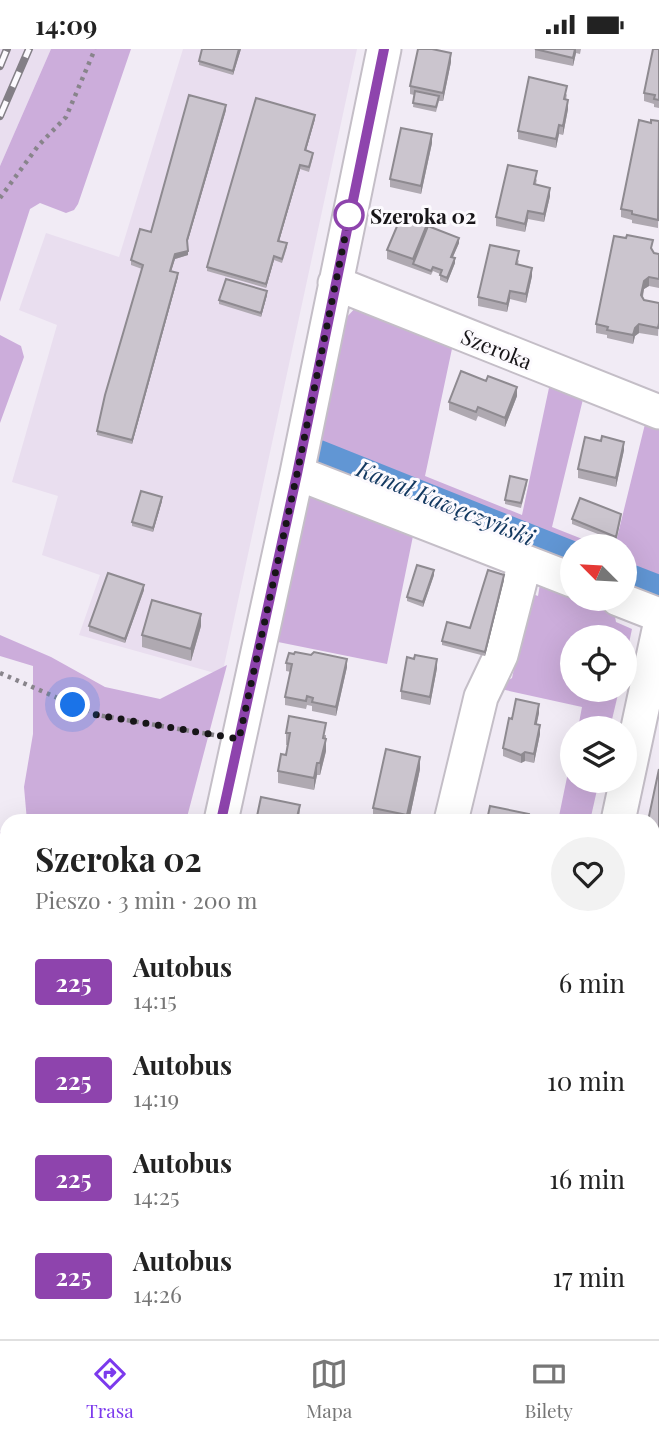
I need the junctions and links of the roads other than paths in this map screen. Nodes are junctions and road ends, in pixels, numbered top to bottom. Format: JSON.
{"nodes":[{"id":1,"x":384,"y":49,"type":"edge"},
{"id":2,"x":335,"y":283,"type":"junction"},
{"id":3,"x":659,"y":412,"type":"edge"},
{"id":4,"x":297,"y":474,"type":"junction"},
{"id":5,"x":526,"y":562,"type":"junction"},
{"id":6,"x":560,"y":575,"type":"edge"},
{"id":7,"x":637,"y":606,"type":"edge"},
{"id":8,"x":659,"y":615,"type":"edge"},
{"id":9,"x":659,"y":630,"type":"edge"},
{"id":10,"x":223,"y":814,"type":"edge"},
{"id":11,"x":453,"y":814,"type":"edge"},
{"id":12,"x":620,"y":814,"type":"edge"}],
"edges":[{"from":1,"to":2,"type":"street"},
{"from":2,"to":3,"type":"street","name":"Szeroka"},
{"from":2,"to":4,"type":"street"},
{"from":4,"to":5,"type":"street"},
{"from":4,"to":10,"type":"street"},
{"from":5,"to":6,"type":"street"},
{"from":5,"to":11,"type":"street"},
{"from":7,"to":8,"type":"street"},
{"from":9,"to":12,"type":"street"}]}
